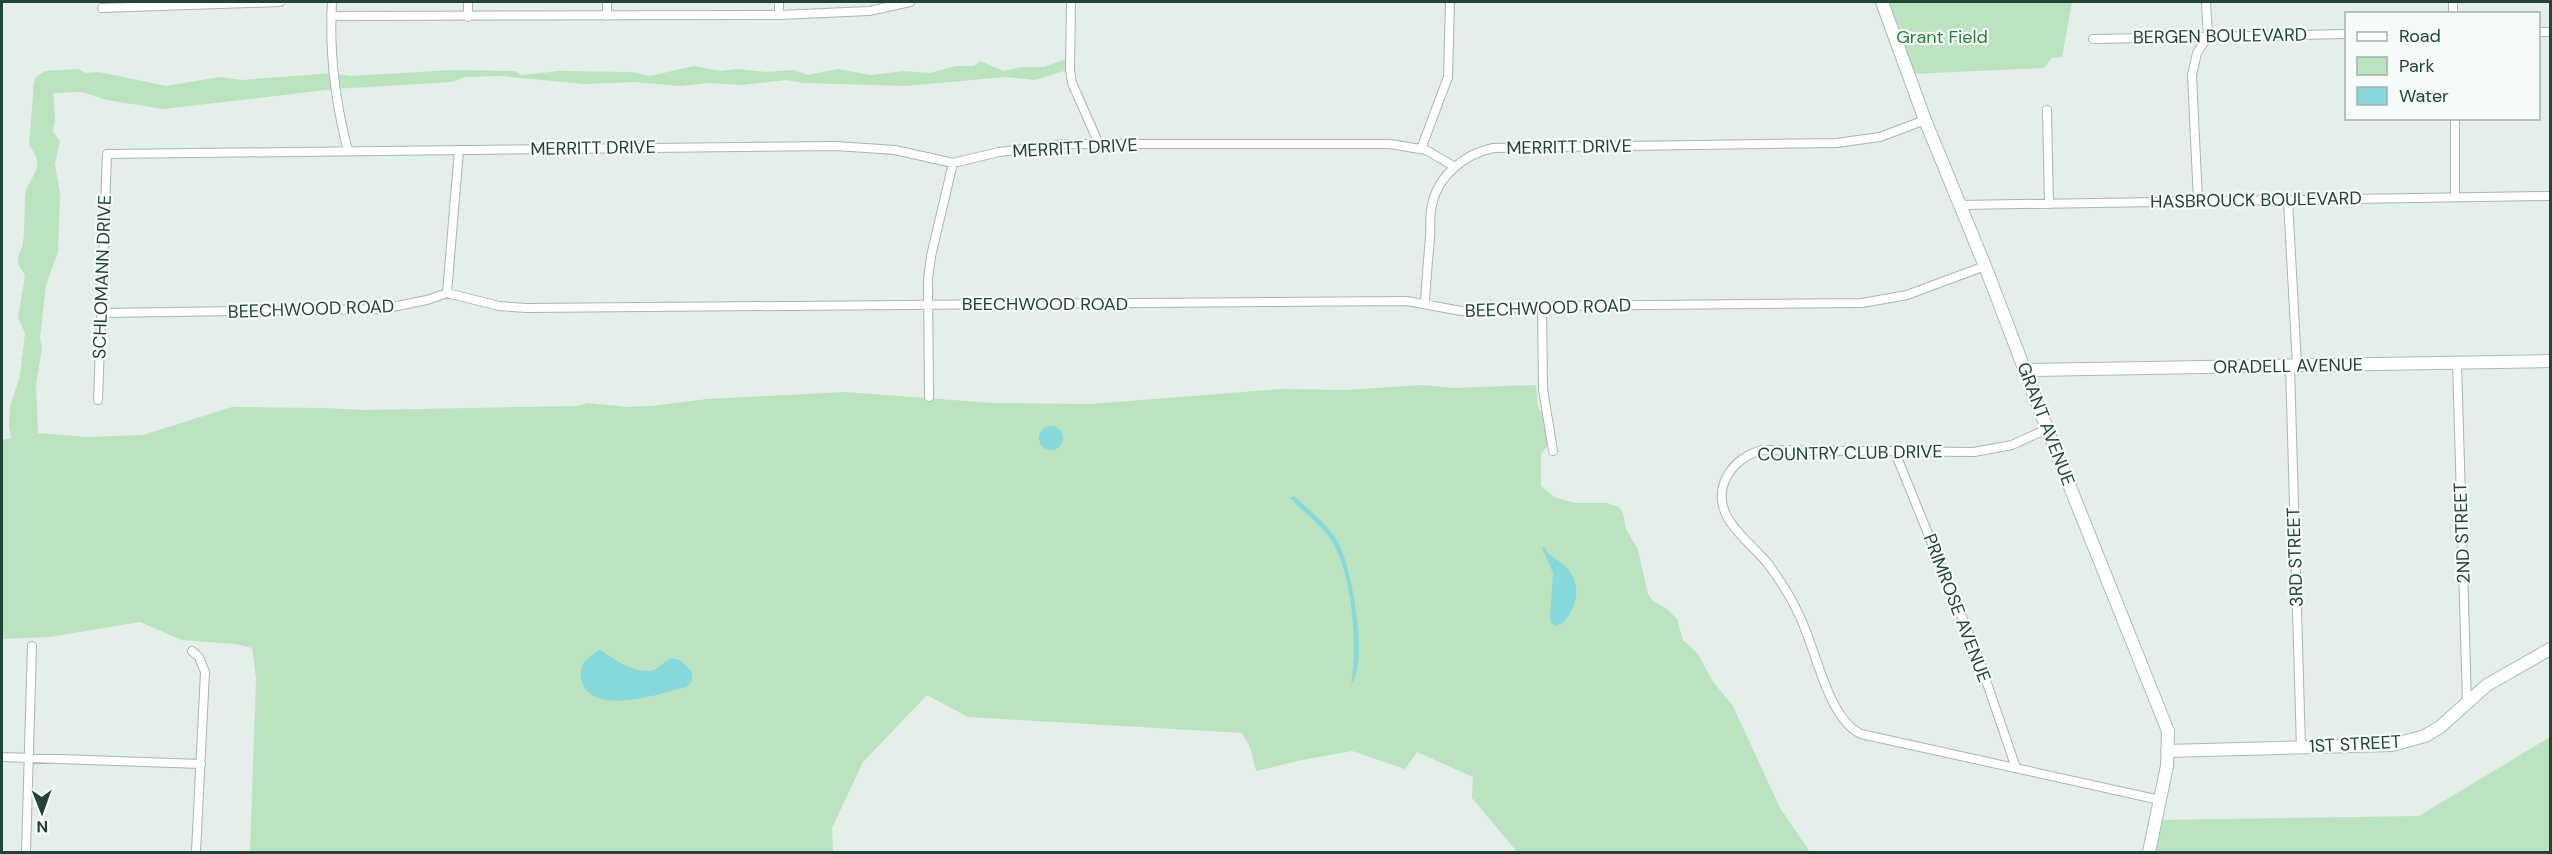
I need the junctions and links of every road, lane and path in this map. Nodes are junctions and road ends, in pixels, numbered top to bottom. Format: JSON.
{"nodes":[{"id":1,"x":280,"y":2,"type":"edge"},
{"id":2,"x":332,"y":2,"type":"edge"},
{"id":3,"x":468,"y":2,"type":"edge"},
{"id":4,"x":607,"y":2,"type":"edge"},
{"id":5,"x":779,"y":2,"type":"edge"},
{"id":6,"x":910,"y":2,"type":"edge"},
{"id":7,"x":1071,"y":2,"type":"edge"},
{"id":8,"x":1450,"y":2,"type":"edge"},
{"id":9,"x":1882,"y":2,"type":"edge"},
{"id":10,"x":2206,"y":2,"type":"edge"},
{"id":11,"x":102,"y":8,"type":"dead end"},
{"id":12,"x":779,"y":15,"type":"junction"},
{"id":13,"x":331,"y":16,"type":"junction"},
{"id":14,"x":608,"y":16,"type":"junction"},
{"id":15,"x":468,"y":17,"type":"junction"},
{"id":16,"x":2345,"y":34,"type":"edge"},
{"id":17,"x":2208,"y":36,"type":"junction"},
{"id":18,"x":2093,"y":39,"type":"dead end"},
{"id":19,"x":2047,"y":110,"type":"dead end"},
{"id":20,"x":1925,"y":120,"type":"junction"},
{"id":21,"x":2455,"y":120,"type":"edge"},
{"id":22,"x":1099,"y":144,"type":"junction"},
{"id":23,"x":1421,"y":149,"type":"junction"},
{"id":24,"x":459,"y":150,"type":"junction"},
{"id":25,"x":348,"y":151,"type":"junction"},
{"id":26,"x":107,"y":154,"type":"joint"},
{"id":27,"x":953,"y":164,"type":"junction"},
{"id":28,"x":1455,"y":167,"type":"junction"},
{"id":29,"x":2550,"y":196,"type":"edge"},
{"id":30,"x":2455,"y":197,"type":"junction"},
{"id":31,"x":2288,"y":200,"type":"junction"},
{"id":32,"x":2198,"y":201,"type":"junction"},
{"id":33,"x":2049,"y":204,"type":"junction"},
{"id":34,"x":1960,"y":205,"type":"junction"},
{"id":35,"x":1985,"y":266,"type":"junction"},
{"id":36,"x":447,"y":293,"type":"junction"},
{"id":37,"x":1425,"y":303,"type":"junction"},
{"id":38,"x":927,"y":305,"type":"junction"},
{"id":39,"x":1542,"y":306,"type":"junction"},
{"id":40,"x":102,"y":313,"type":"junction"},
{"id":41,"x":2550,"y":361,"type":"edge"},
{"id":42,"x":2457,"y":362,"type":"junction"},
{"id":43,"x":2293,"y":365,"type":"junction"},
{"id":44,"x":2025,"y":370,"type":"junction"},
{"id":45,"x":928,"y":397,"type":"dead end"},
{"id":46,"x":98,"y":400,"type":"dead end"},
{"id":47,"x":2047,"y":429,"type":"junction"},
{"id":48,"x":1894,"y":450,"type":"junction"},
{"id":49,"x":1553,"y":451,"type":"dead end"},
{"id":50,"x":32,"y":646,"type":"dead end"},
{"id":51,"x":2550,"y":649,"type":"edge"},
{"id":52,"x":192,"y":651,"type":"dead end"},
{"id":53,"x":2466,"y":703,"type":"junction"},
{"id":54,"x":2301,"y":748,"type":"junction"},
{"id":55,"x":2167,"y":751,"type":"junction"},
{"id":56,"x":2,"y":757,"type":"edge"},
{"id":57,"x":28,"y":758,"type":"junction"},
{"id":58,"x":201,"y":764,"type":"junction"},
{"id":59,"x":2016,"y":768,"type":"junction"},
{"id":60,"x":2160,"y":800,"type":"junction"},
{"id":61,"x":26,"y":852,"type":"edge"},
{"id":62,"x":196,"y":852,"type":"edge"},
{"id":63,"x":2149,"y":852,"type":"edge"}],
"edges":[{"from":1,"to":11,"type":"street"},
{"from":2,"to":13,"type":"street"},
{"from":3,"to":15,"type":"street"},
{"from":4,"to":14,"type":"street"},
{"from":5,"to":12,"type":"street"},
{"from":6,"to":12,"type":"street"},
{"from":7,"to":22,"type":"street"},
{"from":8,"to":23,"type":"street"},
{"from":9,"to":20,"type":"street","name":"GRANT AVENUE"},
{"from":10,"to":17,"type":"street"},
{"from":12,"to":14,"type":"street"},
{"from":13,"to":15,"type":"street"},
{"from":13,"to":25,"type":"street"},
{"from":14,"to":15,"type":"street"},
{"from":16,"to":17,"type":"street","name":"BERGEN BOULEVARD"},
{"from":17,"to":18,"type":"street","name":"BERGEN BOULEVARD"},
{"from":17,"to":32,"type":"street"},
{"from":19,"to":33,"type":"street"},
{"from":20,"to":28,"type":"street","name":"MERRITT DRIVE"},
{"from":20,"to":34,"type":"street","name":"GRANT AVENUE"},
{"from":21,"to":30,"type":"street"},
{"from":22,"to":23,"type":"street","name":"MERRITT DRIVE"},
{"from":22,"to":27,"type":"street","name":"MERRITT DRIVE"},
{"from":23,"to":28,"type":"street","name":"MERRITT DRIVE"},
{"from":24,"to":25,"type":"street","name":"MERRITT DRIVE"},
{"from":24,"to":27,"type":"street","name":"MERRITT DRIVE"},
{"from":24,"to":36,"type":"street"},
{"from":25,"to":26,"type":"street","name":"MERRITT DRIVE"},
{"from":26,"to":40,"type":"street","name":"SCHLOMANN DRIVE"},
{"from":27,"to":38,"type":"street"},
{"from":28,"to":37,"type":"street"},
{"from":29,"to":30,"type":"street","name":"HASBROUCK BOULEVARD"},
{"from":30,"to":31,"type":"street","name":"HASBROUCK BOULEVARD"},
{"from":31,"to":32,"type":"street","name":"HASBROUCK BOULEVARD"},
{"from":31,"to":43,"type":"street","name":"3RD STREET"},
{"from":32,"to":33,"type":"street","name":"HASBROUCK BOULEVARD"},
{"from":33,"to":34,"type":"street","name":"HASBROUCK BOULEVARD"},
{"from":34,"to":35,"type":"street","name":"GRANT AVENUE"},
{"from":35,"to":39,"type":"street","name":"BEECHWOOD ROAD"},
{"from":35,"to":44,"type":"street","name":"GRANT AVENUE"},
{"from":36,"to":38,"type":"street","name":"BEECHWOOD ROAD"},
{"from":36,"to":40,"type":"street","name":"BEECHWOOD ROAD"},
{"from":37,"to":38,"type":"street","name":"BEECHWOOD ROAD"},
{"from":37,"to":39,"type":"street","name":"BEECHWOOD ROAD"},
{"from":38,"to":45,"type":"street"},
{"from":39,"to":49,"type":"street"},
{"from":40,"to":46,"type":"street","name":"SCHLOMANN DRIVE"},
{"from":41,"to":42,"type":"street","name":"ORADELL AVENUE"},
{"from":42,"to":43,"type":"street","name":"ORADELL AVENUE"},
{"from":42,"to":53,"type":"street","name":"2ND STREET"},
{"from":43,"to":44,"type":"street","name":"ORADELL AVENUE"},
{"from":43,"to":54,"type":"street","name":"3RD STREET"},
{"from":44,"to":47,"type":"street","name":"GRANT AVENUE"},
{"from":47,"to":48,"type":"street","name":"COUNTRY CLUB DRIVE"},
{"from":47,"to":55,"type":"street","name":"GRANT AVENUE"},
{"from":48,"to":59,"type":"street","name":"PRIMROSE AVENUE"},
{"from":48,"to":59,"type":"street","name":"COUNTRY CLUB DRIVE"},
{"from":50,"to":57,"type":"street"},
{"from":51,"to":53,"type":"street","name":"1ST STREET"},
{"from":52,"to":58,"type":"street"},
{"from":53,"to":54,"type":"street","name":"1ST STREET"},
{"from":54,"to":55,"type":"street","name":"1ST STREET"},
{"from":55,"to":60,"type":"street","name":"GRANT AVENUE"},
{"from":56,"to":57,"type":"street"},
{"from":57,"to":58,"type":"street"},
{"from":57,"to":61,"type":"street"},
{"from":58,"to":62,"type":"street"},
{"from":59,"to":60,"type":"street","name":"COUNTRY CLUB DRIVE"},
{"from":60,"to":63,"type":"street","name":"GRANT AVENUE"}]}
